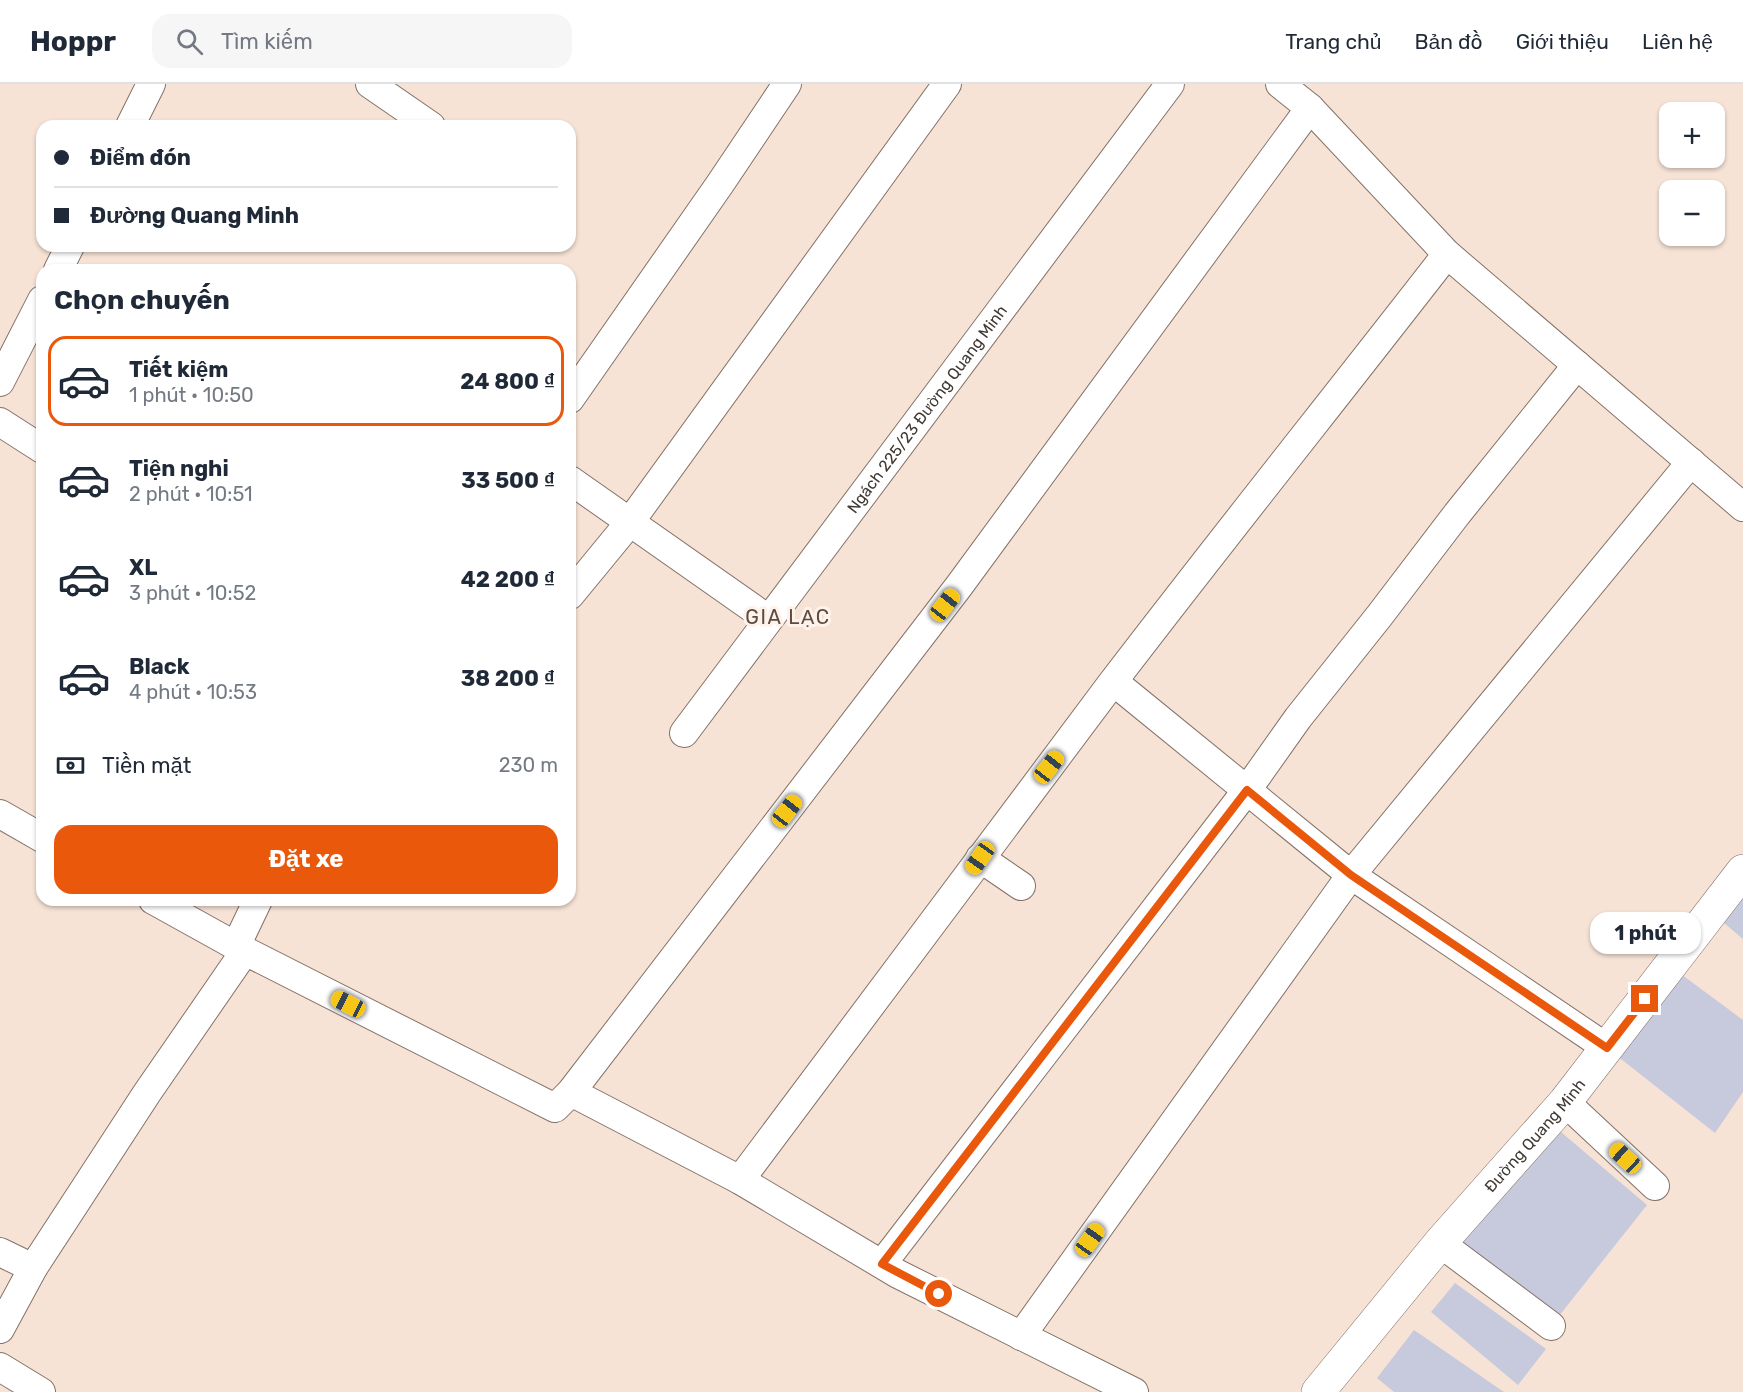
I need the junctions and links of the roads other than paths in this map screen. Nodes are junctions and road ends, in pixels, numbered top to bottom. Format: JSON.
{"nodes":[{"id":1,"x":151,"y":84,"type":"edge"},
{"id":2,"x":370,"y":84,"type":"edge"},
{"id":3,"x":787,"y":84,"type":"edge"},
{"id":4,"x":947,"y":84,"type":"edge"},
{"id":5,"x":1170,"y":84,"type":"edge"},
{"id":6,"x":1280,"y":84,"type":"edge"},
{"id":7,"x":1310,"y":108,"type":"junction"},
{"id":8,"x":133,"y":120,"type":"edge"},
{"id":9,"x":422,"y":120,"type":"edge"},
{"id":10,"x":1447,"y":254,"type":"junction"},
{"id":11,"x":36,"y":312,"type":"edge"},
{"id":12,"x":1577,"y":365,"type":"junction"},
{"id":13,"x":0,"y":382,"type":"edge"},
{"id":14,"x":576,"y":390,"type":"edge"},
{"id":15,"x":0,"y":422,"type":"edge"},
{"id":16,"x":36,"y":445,"type":"edge"},
{"id":17,"x":1691,"y":462,"type":"junction"},
{"id":18,"x":576,"y":484,"type":"edge"},
{"id":19,"x":1743,"y":507,"type":"edge"},
{"id":20,"x":630,"y":522,"type":"junction"},
{"id":21,"x":576,"y":588,"type":"edge"},
{"id":22,"x":768,"y":619,"type":"junction"},
{"id":23,"x":1114,"y":682,"type":"junction"},
{"id":24,"x":684,"y":733,"type":"dead end"},
{"id":25,"x":1247,"y":790,"type":"junction"},
{"id":26,"x":0,"y":814,"type":"edge"},
{"id":27,"x":36,"y":835,"type":"edge"},
{"id":28,"x":980,"y":858,"type":"junction"},
{"id":29,"x":1743,"y":871,"type":"edge"},
{"id":30,"x":1351,"y":875,"type":"junction"},
{"id":31,"x":1021,"y":886,"type":"dead end"},
{"id":32,"x":164,"y":906,"type":"edge"},
{"id":33,"x":256,"y":906,"type":"edge"},
{"id":34,"x":241,"y":949,"type":"junction"},
{"id":35,"x":1607,"y":1048,"type":"junction"},
{"id":36,"x":571,"y":1092,"type":"junction"},
{"id":37,"x":1565,"y":1102,"type":"junction"},
{"id":38,"x":740,"y":1180,"type":"junction"},
{"id":39,"x":1655,"y":1186,"type":"dead end"},
{"id":40,"x":1440,"y":1242,"type":"junction"},
{"id":41,"x":0,"y":1252,"type":"edge"},
{"id":42,"x":882,"y":1264,"type":"junction"},
{"id":43,"x":33,"y":1268,"type":"junction"},
{"id":44,"x":1551,"y":1326,"type":"dead end"},
{"id":45,"x":0,"y":1329,"type":"edge"},
{"id":46,"x":1022,"y":1336,"type":"junction"},
{"id":47,"x":0,"y":1367,"type":"edge"},
{"id":48,"x":41,"y":1392,"type":"edge"},
{"id":49,"x":1134,"y":1392,"type":"edge"},
{"id":50,"x":1318,"y":1392,"type":"edge"}],
"edges":[{"from":1,"to":8,"type":"street"},
{"from":2,"to":9,"type":"street"},
{"from":3,"to":14,"type":"street"},
{"from":4,"to":20,"type":"street"},
{"from":5,"to":22,"type":"street","name":"Ngách 225/23 Đường Quang Minh"},
{"from":6,"to":7,"type":"street"},
{"from":7,"to":10,"type":"street"},
{"from":7,"to":36,"type":"street"},
{"from":10,"to":12,"type":"street"},
{"from":10,"to":23,"type":"street"},
{"from":11,"to":13,"type":"street"},
{"from":12,"to":17,"type":"street"},
{"from":12,"to":25,"type":"street"},
{"from":15,"to":16,"type":"street"},
{"from":17,"to":19,"type":"street"},
{"from":17,"to":30,"type":"street"},
{"from":18,"to":20,"type":"street"},
{"from":20,"to":21,"type":"street"},
{"from":20,"to":22,"type":"street"},
{"from":22,"to":24,"type":"street","name":"Ngách 225/23 Đường Quang Minh"},
{"from":23,"to":25,"type":"street"},
{"from":23,"to":28,"type":"street"},
{"from":25,"to":30,"type":"street"},
{"from":25,"to":42,"type":"street"},
{"from":26,"to":27,"type":"street"},
{"from":28,"to":31,"type":"street"},
{"from":28,"to":38,"type":"street"},
{"from":29,"to":35,"type":"street","name":"Đường Quang Minh"},
{"from":30,"to":35,"type":"street"},
{"from":30,"to":46,"type":"street"},
{"from":32,"to":34,"type":"street"},
{"from":33,"to":34,"type":"street"},
{"from":34,"to":36,"type":"street"},
{"from":34,"to":43,"type":"street"},
{"from":35,"to":37,"type":"street","name":"Đường Quang Minh"},
{"from":36,"to":38,"type":"street"},
{"from":37,"to":39,"type":"street"},
{"from":37,"to":40,"type":"street","name":"Đường Quang Minh"},
{"from":38,"to":42,"type":"street"},
{"from":40,"to":44,"type":"street"},
{"from":40,"to":50,"type":"street","name":"Đường Quang Minh"},
{"from":41,"to":43,"type":"street"},
{"from":42,"to":46,"type":"street"},
{"from":43,"to":45,"type":"street"},
{"from":46,"to":49,"type":"street"},
{"from":47,"to":48,"type":"street"}]}
